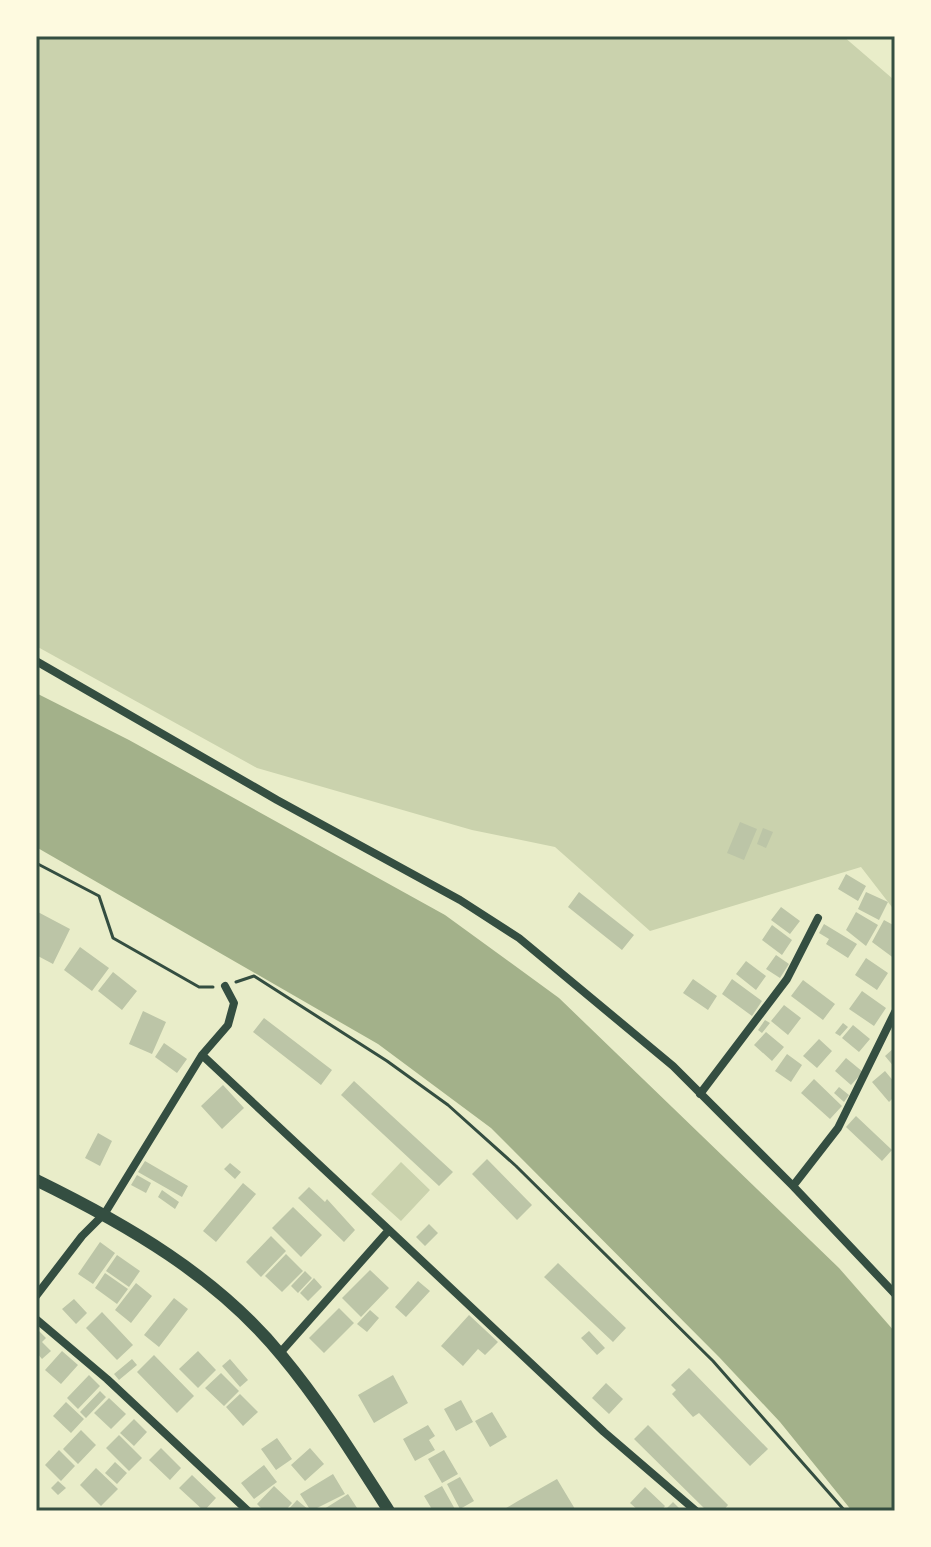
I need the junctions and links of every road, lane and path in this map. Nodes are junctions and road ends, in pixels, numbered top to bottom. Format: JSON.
{"nodes":[{"id":1,"x":36,"y":661,"type":"edge"},
{"id":2,"x":36,"y":863,"type":"edge"},
{"id":3,"x":818,"y":918,"type":"dead end"},
{"id":4,"x":225,"y":986,"type":"junction"},
{"id":5,"x":895,"y":1012,"type":"edge"},
{"id":6,"x":202,"y":1055,"type":"junction"},
{"id":7,"x":700,"y":1094,"type":"junction"},
{"id":8,"x":36,"y":1180,"type":"edge"},
{"id":9,"x":793,"y":1186,"type":"junction"},
{"id":10,"x":105,"y":1213,"type":"junction"},
{"id":11,"x":389,"y":1230,"type":"junction"},
{"id":12,"x":895,"y":1293,"type":"edge"},
{"id":13,"x":36,"y":1296,"type":"edge"},
{"id":14,"x":36,"y":1319,"type":"edge"},
{"id":15,"x":280,"y":1353,"type":"junction"},
{"id":16,"x":248,"y":1511,"type":"edge"},
{"id":17,"x":389,"y":1511,"type":"edge"},
{"id":18,"x":696,"y":1511,"type":"edge"},
{"id":19,"x":845,"y":1511,"type":"edge"}],
"edges":[{"from":1,"to":7,"type":"street"},
{"from":2,"to":4,"type":"path"},
{"from":3,"to":7,"type":"street"},
{"from":4,"to":6,"type":"street"},
{"from":4,"to":19,"type":"path"},
{"from":5,"to":9,"type":"street"},
{"from":6,"to":10,"type":"street"},
{"from":6,"to":11,"type":"street"},
{"from":7,"to":9,"type":"street"},
{"from":8,"to":10,"type":"highway"},
{"from":9,"to":12,"type":"street"},
{"from":10,"to":13,"type":"street"},
{"from":10,"to":15,"type":"highway"},
{"from":11,"to":15,"type":"street"},
{"from":11,"to":18,"type":"street"},
{"from":14,"to":16,"type":"street"},
{"from":15,"to":17,"type":"highway"}]}
